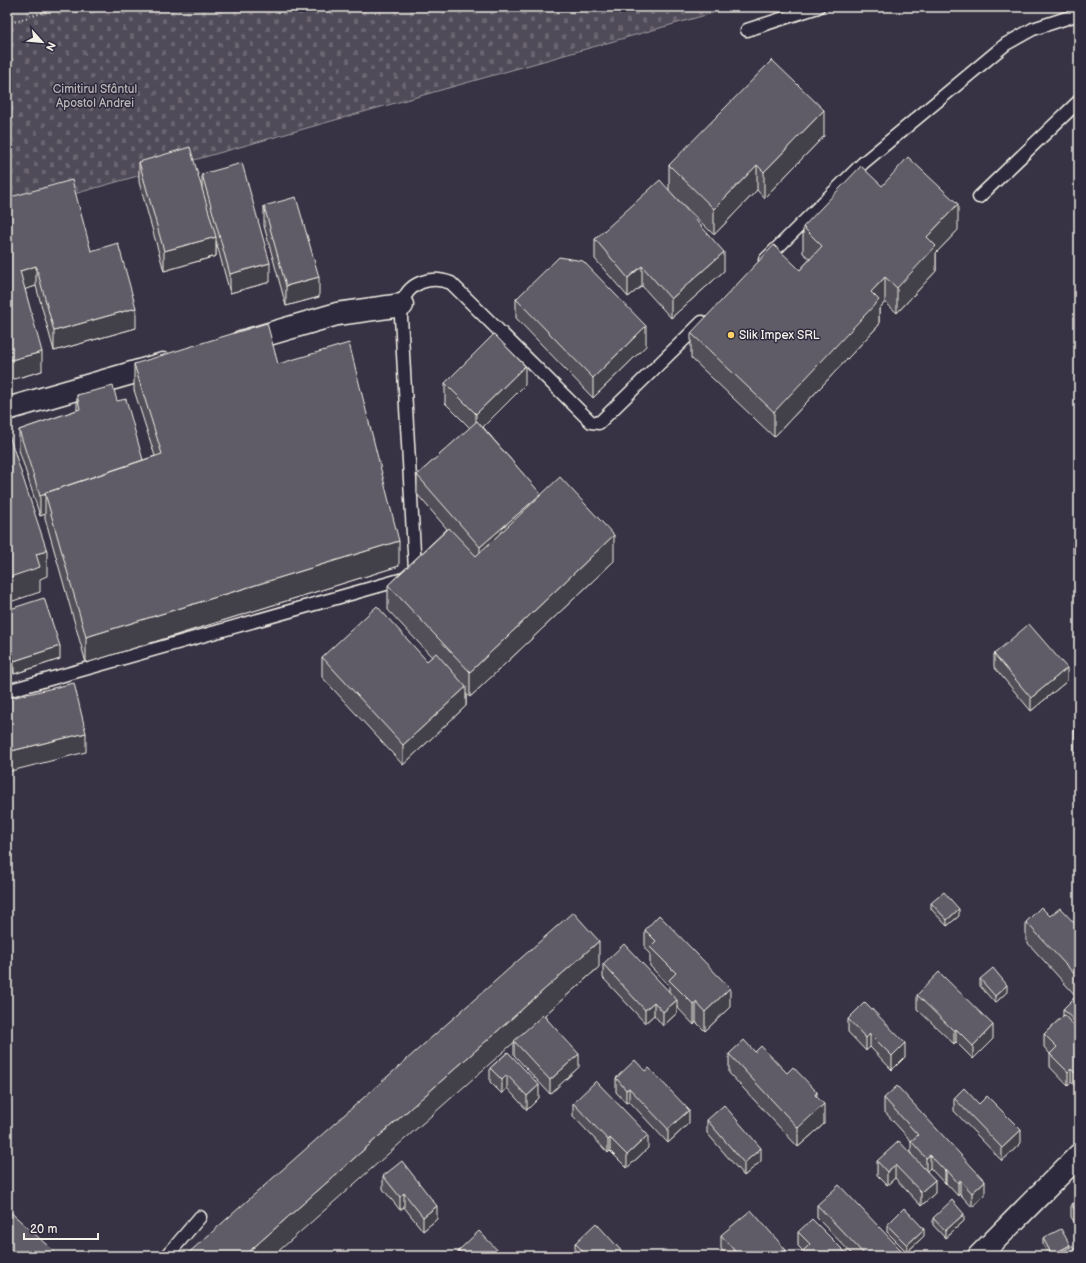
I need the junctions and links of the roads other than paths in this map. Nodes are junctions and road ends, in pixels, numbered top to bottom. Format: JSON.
{"nodes":[{"id":1,"x":818,"y":7,"type":"edge"},
{"id":2,"x":1079,"y":14,"type":"edge"},
{"id":3,"x":747,"y":30,"type":"dead end"},
{"id":4,"x":1079,"y":101,"type":"edge"},
{"id":5,"x":979,"y":197,"type":"dead end"},
{"id":6,"x":756,"y":268,"type":"edge"},
{"id":7,"x":402,"y":305,"type":"junction"},
{"id":8,"x":712,"y":313,"type":"edge"},
{"id":9,"x":222,"y":347,"type":"edge"},
{"id":10,"x":184,"y":358,"type":"edge"},
{"id":11,"x":7,"y":409,"type":"edge"},
{"id":12,"x":7,"y":691,"type":"edge"},
{"id":13,"x":1079,"y":1155,"type":"edge"},
{"id":14,"x":200,"y":1217,"type":"dead end"},
{"id":15,"x":167,"y":1256,"type":"edge"},
{"id":16,"x":979,"y":1256,"type":"edge"}],
"edges":[{"from":1,"to":3,"type":"lane"},
{"from":2,"to":6,"type":"lane"},
{"from":4,"to":5,"type":"lane"},
{"from":7,"to":8,"type":"lane"},
{"from":7,"to":9,"type":"street"},
{"from":7,"to":12,"type":"lane"},
{"from":10,"to":11,"type":"street"},
{"from":13,"to":16,"type":"street"},
{"from":14,"to":15,"type":"lane"}]}
